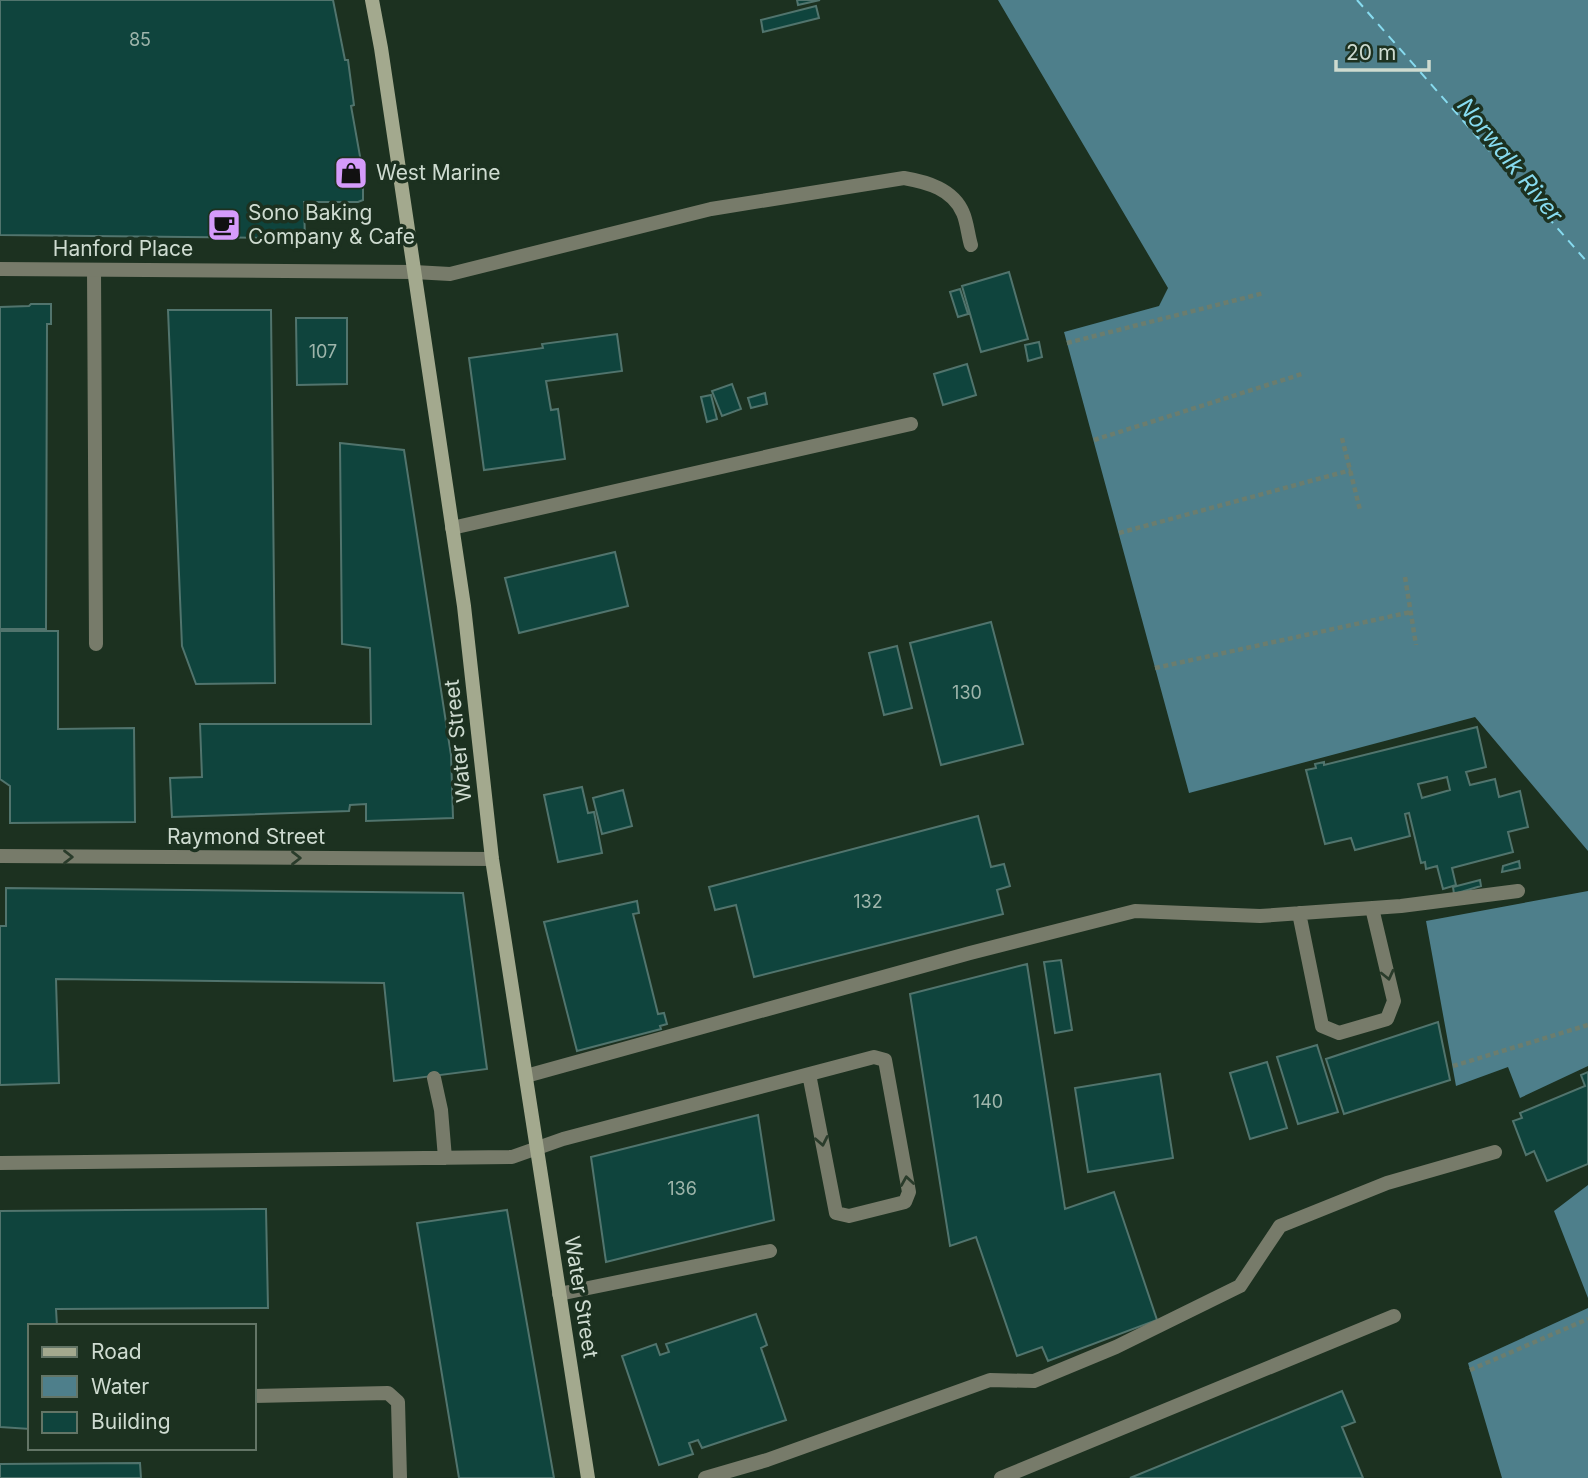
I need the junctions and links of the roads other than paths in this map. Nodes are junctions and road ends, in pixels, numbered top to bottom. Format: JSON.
{"nodes":[{"id":1,"x":372,"y":0,"type":"edge"},
{"id":2,"x":971,"y":245,"type":"dead end"},
{"id":3,"x":0,"y":269,"type":"edge"},
{"id":4,"x":94,"y":270,"type":"junction"},
{"id":5,"x":414,"y":272,"type":"junction"},
{"id":6,"x":911,"y":424,"type":"dead end"},
{"id":7,"x":453,"y":528,"type":"junction"},
{"id":8,"x":96,"y":644,"type":"dead end"},
{"id":9,"x":0,"y":856,"type":"edge"},
{"id":10,"x":492,"y":859,"type":"junction"},
{"id":11,"x":1518,"y":891,"type":"dead end"},
{"id":12,"x":1372,"y":908,"type":"junction"},
{"id":13,"x":1298,"y":913,"type":"junction"},
{"id":14,"x":809,"y":1074,"type":"junction"},
{"id":15,"x":526,"y":1076,"type":"junction"},
{"id":16,"x":434,"y":1078,"type":"dead end"},
{"id":17,"x":537,"y":1149,"type":"junction"},
{"id":18,"x":1495,"y":1152,"type":"dead end"},
{"id":19,"x":445,"y":1158,"type":"junction"},
{"id":20,"x":0,"y":1163,"type":"edge"},
{"id":21,"x":770,"y":1251,"type":"dead end"},
{"id":22,"x":559,"y":1294,"type":"junction"},
{"id":23,"x":1394,"y":1316,"type":"dead end"},
{"id":24,"x":256,"y":1395,"type":"edge"},
{"id":25,"x":400,"y":1478,"type":"edge"},
{"id":26,"x":588,"y":1478,"type":"edge"},
{"id":27,"x":705,"y":1478,"type":"edge"},
{"id":28,"x":1001,"y":1478,"type":"edge"}],
"edges":[{"from":1,"to":5,"type":"main road","name":"Water Street"},
{"from":2,"to":5,"type":"street","name":"Hanford Place"},
{"from":3,"to":4,"type":"street","name":"Hanford Place"},
{"from":4,"to":5,"type":"street","name":"Hanford Place"},
{"from":4,"to":8,"type":"street"},
{"from":5,"to":7,"type":"main road","name":"Water Street"},
{"from":6,"to":7,"type":"street"},
{"from":7,"to":10,"type":"main road","name":"Water Street"},
{"from":9,"to":10,"type":"street","name":"Raymond Street","one_way":true},
{"from":10,"to":15,"type":"main road","name":"Water Street"},
{"from":11,"to":12,"type":"street"},
{"from":12,"to":13,"type":"street"},
{"from":12,"to":13,"type":"street","one_way":true},
{"from":13,"to":15,"type":"street"},
{"from":14,"to":14,"type":"street","one_way":true},
{"from":14,"to":17,"type":"street"},
{"from":15,"to":17,"type":"main road","name":"Water Street"},
{"from":16,"to":19,"type":"street"},
{"from":17,"to":19,"type":"street"},
{"from":17,"to":22,"type":"main road","name":"Water Street"},
{"from":18,"to":27,"type":"street"},
{"from":19,"to":20,"type":"street"},
{"from":21,"to":22,"type":"street"},
{"from":22,"to":26,"type":"main road","name":"Water Street"},
{"from":23,"to":28,"type":"street"},
{"from":24,"to":25,"type":"street"}]}
